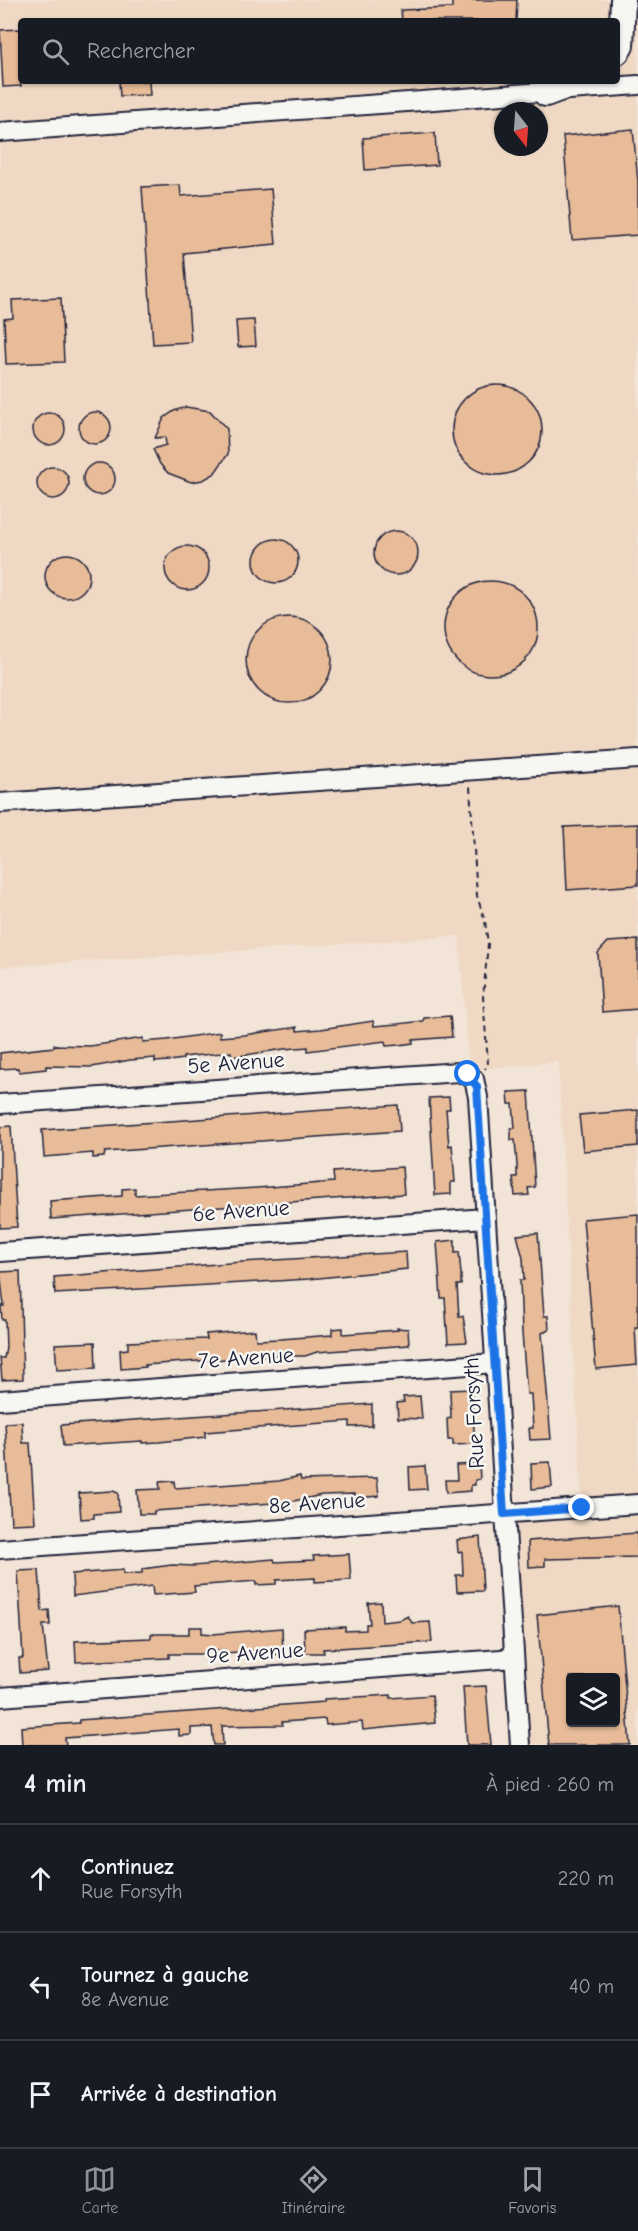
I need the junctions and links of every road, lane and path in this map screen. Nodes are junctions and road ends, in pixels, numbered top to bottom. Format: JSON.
{"nodes":[{"id":1,"x":625,"y":0,"type":"edge"},
{"id":2,"x":638,"y":29,"type":"edge"},
{"id":3,"x":620,"y":48,"type":"edge"},
{"id":4,"x":572,"y":84,"type":"edge"},
{"id":5,"x":638,"y":85,"type":"edge"},
{"id":6,"x":546,"y":93,"type":"junction"},
{"id":7,"x":0,"y":132,"type":"edge"},
{"id":8,"x":638,"y":759,"type":"edge"},
{"id":9,"x":470,"y":784,"type":"dead end"},
{"id":10,"x":0,"y":802,"type":"edge"},
{"id":11,"x":478,"y":1076,"type":"junction"},
{"id":12,"x":0,"y":1104,"type":"edge"},
{"id":13,"x":486,"y":1218,"type":"junction"},
{"id":14,"x":0,"y":1252,"type":"edge"},
{"id":15,"x":495,"y":1363,"type":"junction"},
{"id":16,"x":0,"y":1400,"type":"edge"},
{"id":17,"x":638,"y":1504,"type":"edge"},
{"id":18,"x":504,"y":1514,"type":"junction"},
{"id":19,"x":0,"y":1549,"type":"edge"},
{"id":20,"x":514,"y":1658,"type":"junction"},
{"id":21,"x":0,"y":1697,"type":"edge"},
{"id":22,"x":520,"y":1745,"type":"edge"}],
"edges":[{"from":1,"to":2,"type":"main road"},
{"from":1,"to":3,"type":"main road"},
{"from":4,"to":6,"type":"main road"},
{"from":5,"to":6,"type":"street"},
{"from":6,"to":7,"type":"street"},
{"from":8,"to":10,"type":"street"},
{"from":9,"to":11,"type":"path"},
{"from":11,"to":12,"type":"street","name":"5e Avenue"},
{"from":11,"to":13,"type":"street","name":"Rue Forsyth"},
{"from":13,"to":14,"type":"street","name":"6e Avenue"},
{"from":13,"to":15,"type":"street","name":"Rue Forsyth"},
{"from":15,"to":16,"type":"street","name":"7e Avenue"},
{"from":15,"to":18,"type":"street","name":"Rue Forsyth"},
{"from":17,"to":18,"type":"street","name":"8e Avenue"},
{"from":18,"to":19,"type":"street","name":"8e Avenue"},
{"from":18,"to":20,"type":"street","name":"Rue Forsyth"},
{"from":20,"to":21,"type":"street","name":"9e Avenue"},
{"from":20,"to":22,"type":"street","name":"Rue Forsyth"}]}
